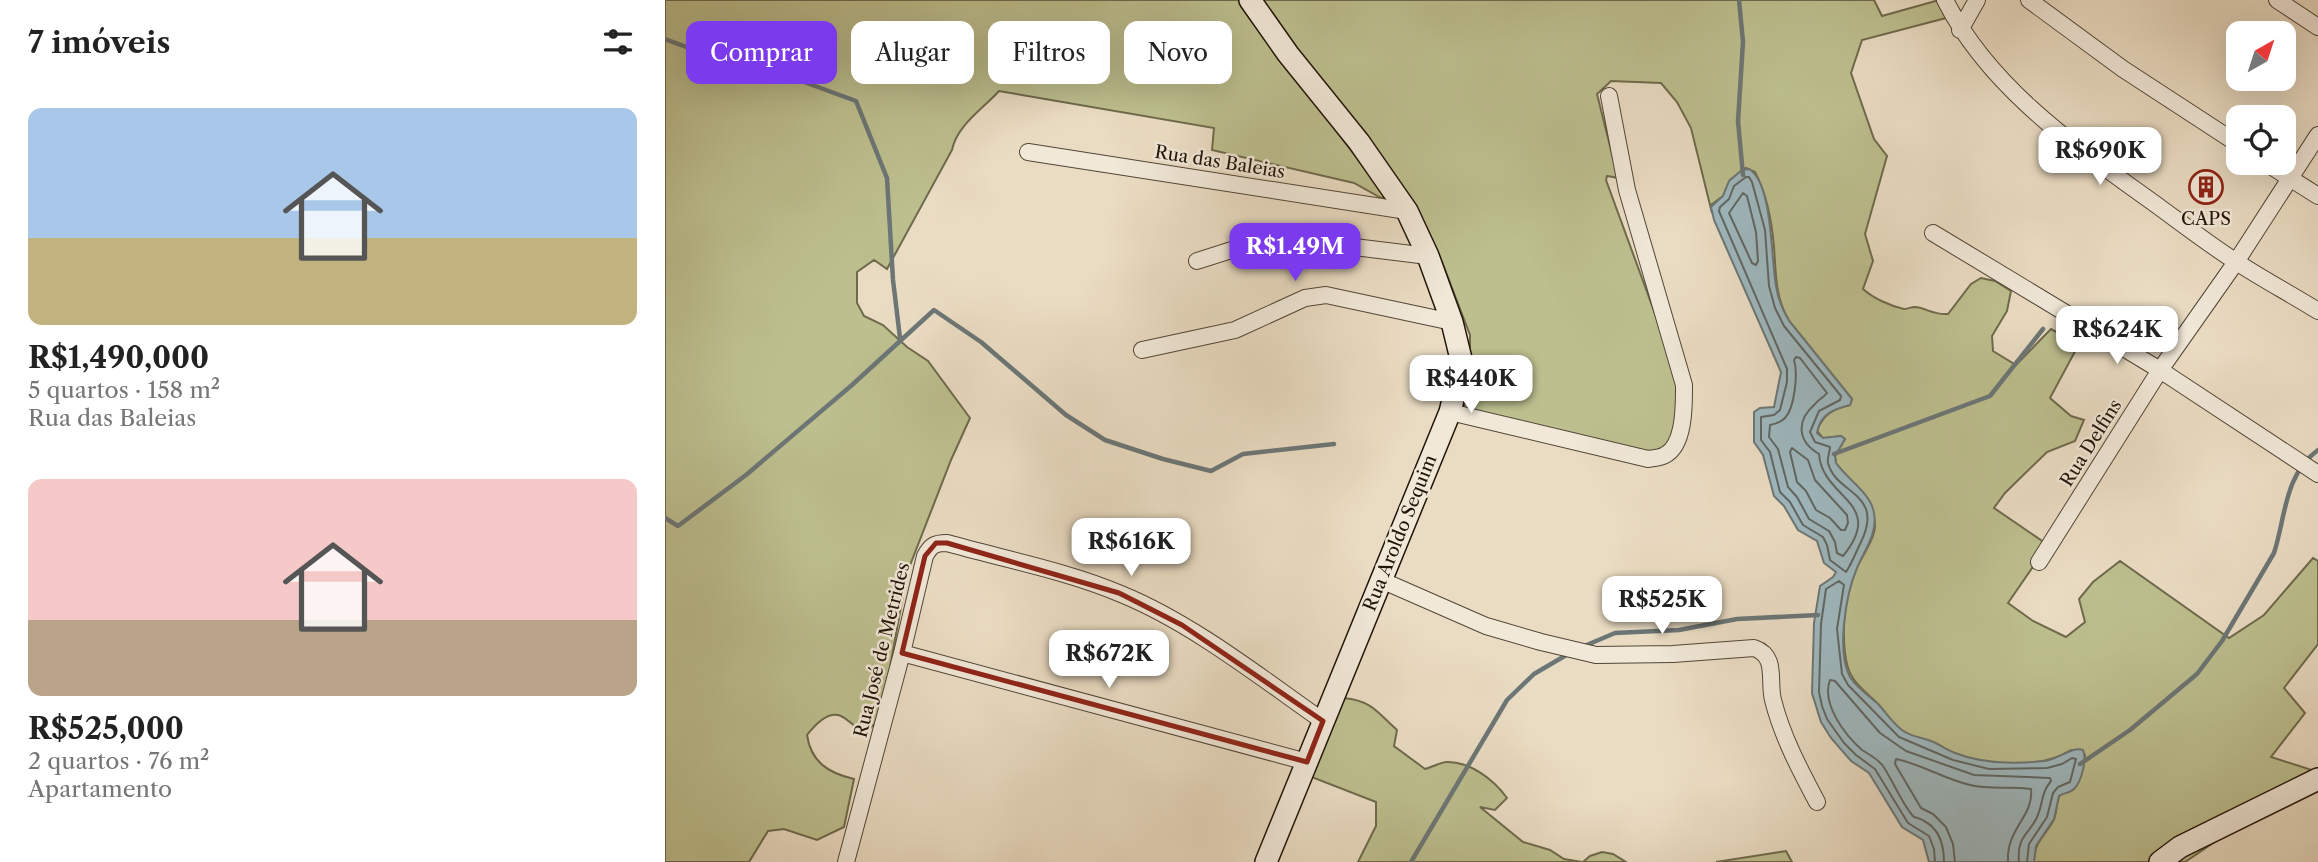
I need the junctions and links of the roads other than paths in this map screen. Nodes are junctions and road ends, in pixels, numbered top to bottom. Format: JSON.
{"nodes":[{"id":1,"x":1250,"y":0,"type":"edge"},
{"id":2,"x":1945,"y":0,"type":"edge"},
{"id":3,"x":1977,"y":0,"type":"edge"},
{"id":4,"x":2029,"y":0,"type":"edge"},
{"id":5,"x":2277,"y":0,"type":"edge"},
{"id":6,"x":2318,"y":27,"type":"edge"},
{"id":7,"x":1960,"y":30,"type":"junction"},
{"id":8,"x":1609,"y":96,"type":"dead end"},
{"id":9,"x":2318,"y":135,"type":"edge"},
{"id":10,"x":2226,"y":136,"type":"edge"},
{"id":11,"x":1028,"y":152,"type":"dead end"},
{"id":12,"x":2285,"y":175,"type":"edge"},
{"id":13,"x":2290,"y":178,"type":"junction"},
{"id":14,"x":2318,"y":196,"type":"edge"},
{"id":15,"x":1407,"y":211,"type":"junction"},
{"id":16,"x":1933,"y":233,"type":"dead end"},
{"id":17,"x":1428,"y":256,"type":"junction"},
{"id":18,"x":1197,"y":261,"type":"dead end"},
{"id":19,"x":2236,"y":262,"type":"junction"},
{"id":20,"x":2318,"y":311,"type":"edge"},
{"id":21,"x":1452,"y":322,"type":"junction"},
{"id":22,"x":1142,"y":350,"type":"dead end"},
{"id":23,"x":2160,"y":370,"type":"junction"},
{"id":24,"x":1450,"y":412,"type":"junction"},
{"id":25,"x":2318,"y":474,"type":"edge"},
{"id":26,"x":2039,"y":562,"type":"dead end"},
{"id":27,"x":1381,"y":580,"type":"junction"},
{"id":28,"x":902,"y":653,"type":"junction"},
{"id":29,"x":1323,"y":721,"type":"junction"},
{"id":30,"x":1307,"y":762,"type":"junction"},
{"id":31,"x":2318,"y":779,"type":"edge"},
{"id":32,"x":1817,"y":802,"type":"dead end"},
{"id":33,"x":846,"y":862,"type":"edge"},
{"id":34,"x":1266,"y":862,"type":"edge"},
{"id":35,"x":2160,"y":862,"type":"edge"}],
"edges":[{"from":1,"to":15,"type":"street","name":"Rua Aroldo Sequim"},
{"from":2,"to":7,"type":"street"},
{"from":3,"to":7,"type":"street"},
{"from":4,"to":10,"type":"street"},
{"from":5,"to":6,"type":"street"},
{"from":7,"to":19,"type":"street"},
{"from":8,"to":24,"type":"street"},
{"from":9,"to":13,"type":"street","name":"Rua Delfins"},
{"from":11,"to":15,"type":"street","name":"Rua das Baleias"},
{"from":12,"to":13,"type":"street"},
{"from":13,"to":14,"type":"street"},
{"from":13,"to":19,"type":"street","name":"Rua Delfins"},
{"from":15,"to":17,"type":"street","name":"Rua Aroldo Sequim"},
{"from":16,"to":23,"type":"street"},
{"from":17,"to":18,"type":"street"},
{"from":17,"to":21,"type":"street","name":"Rua Aroldo Sequim"},
{"from":19,"to":20,"type":"street"},
{"from":19,"to":23,"type":"street","name":"Rua Delfins"},
{"from":21,"to":22,"type":"street"},
{"from":21,"to":24,"type":"street","name":"Rua Aroldo Sequim"},
{"from":23,"to":25,"type":"street"},
{"from":23,"to":26,"type":"street","name":"Rua Delfins"},
{"from":24,"to":27,"type":"street","name":"Rua Aroldo Sequim"},
{"from":27,"to":29,"type":"street","name":"Rua Aroldo Sequim"},
{"from":27,"to":32,"type":"street"},
{"from":28,"to":29,"type":"street","name":"Rua José de Metrides"},
{"from":28,"to":30,"type":"street"},
{"from":28,"to":33,"type":"street","name":"Rua José de Metrides"},
{"from":29,"to":30,"type":"street","name":"Rua Aroldo Sequim"},
{"from":30,"to":34,"type":"street","name":"Rua Aroldo Sequim"},
{"from":31,"to":35,"type":"street"}]}
